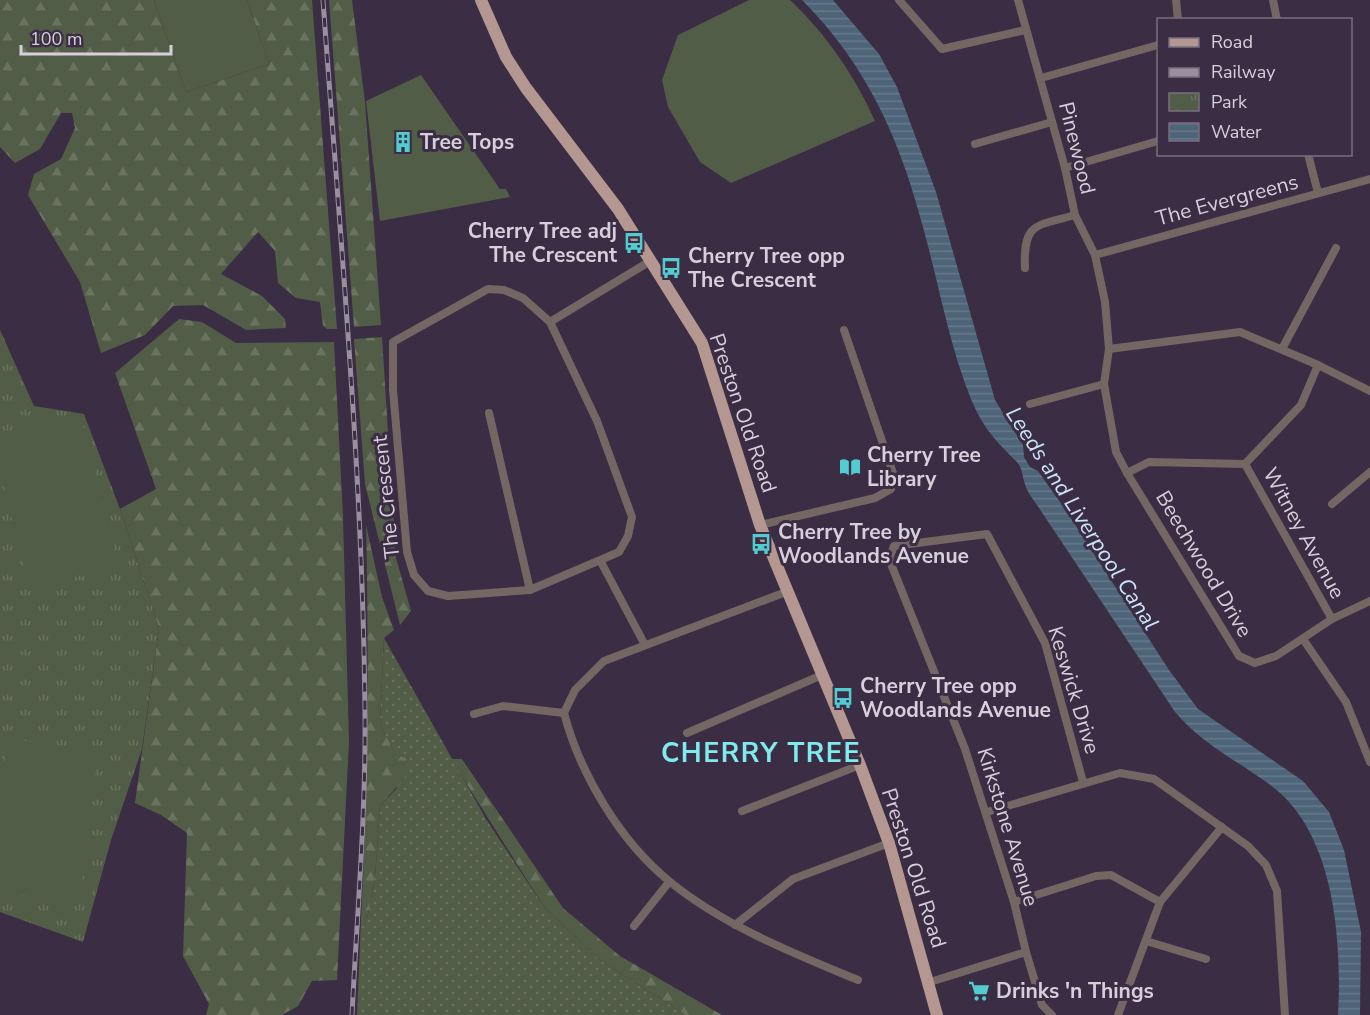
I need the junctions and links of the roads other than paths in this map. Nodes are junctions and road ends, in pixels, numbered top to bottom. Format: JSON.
{"nodes":[{"id":1,"x":481,"y":0,"type":"edge"},
{"id":2,"x":899,"y":0,"type":"edge"},
{"id":3,"x":1018,"y":0,"type":"edge"},
{"id":4,"x":1176,"y":0,"type":"edge"},
{"id":5,"x":1273,"y":0,"type":"edge"},
{"id":6,"x":1178,"y":18,"type":"edge"},
{"id":7,"x":1277,"y":18,"type":"edge"},
{"id":8,"x":1025,"y":30,"type":"junction"},
{"id":9,"x":1157,"y":45,"type":"edge"},
{"id":10,"x":1041,"y":78,"type":"junction"},
{"id":11,"x":1052,"y":122,"type":"junction"},
{"id":12,"x":1157,"y":141,"type":"edge"},
{"id":13,"x":975,"y":144,"type":"dead end"},
{"id":14,"x":1309,"y":156,"type":"edge"},
{"id":15,"x":1065,"y":168,"type":"junction"},
{"id":16,"x":1370,"y":178,"type":"edge"},
{"id":17,"x":1318,"y":193,"type":"junction"},
{"id":18,"x":1076,"y":215,"type":"junction"},
{"id":19,"x":1336,"y":248,"type":"dead end"},
{"id":20,"x":1095,"y":255,"type":"junction"},
{"id":21,"x":652,"y":260,"type":"junction"},
{"id":22,"x":1025,"y":268,"type":"dead end"},
{"id":23,"x":1105,"y":302,"type":"joint"},
{"id":24,"x":550,"y":322,"type":"junction"},
{"id":25,"x":844,"y":330,"type":"dead end"},
{"id":26,"x":1108,"y":349,"type":"junction"},
{"id":27,"x":1282,"y":349,"type":"junction"},
{"id":28,"x":1318,"y":365,"type":"junction"},
{"id":29,"x":1104,"y":384,"type":"junction"},
{"id":30,"x":1370,"y":391,"type":"edge"},
{"id":31,"x":1030,"y":404,"type":"dead end"},
{"id":32,"x":489,"y":413,"type":"dead end"},
{"id":33,"x":1245,"y":464,"type":"junction"},
{"id":34,"x":1370,"y":472,"type":"edge"},
{"id":35,"x":1127,"y":473,"type":"junction"},
{"id":36,"x":1332,"y":504,"type":"dead end"},
{"id":37,"x":760,"y":525,"type":"junction"},
{"id":38,"x":894,"y":546,"type":"joint"},
{"id":39,"x":601,"y":562,"type":"junction"},
{"id":40,"x":530,"y":590,"type":"junction"},
{"id":41,"x":786,"y":592,"type":"junction"},
{"id":42,"x":1370,"y":601,"type":"edge"},
{"id":43,"x":1332,"y":619,"type":"junction"},
{"id":44,"x":1303,"y":639,"type":"junction"},
{"id":45,"x":645,"y":645,"type":"junction"},
{"id":46,"x":822,"y":675,"type":"junction"},
{"id":47,"x":564,"y":713,"type":"junction"},
{"id":48,"x":474,"y":714,"type":"dead end"},
{"id":49,"x":687,"y":733,"type":"dead end"},
{"id":50,"x":1370,"y":762,"type":"edge"},
{"id":51,"x":860,"y":765,"type":"junction"},
{"id":52,"x":1083,"y":782,"type":"junction"},
{"id":53,"x":742,"y":810,"type":"dead end"},
{"id":54,"x":987,"y":812,"type":"junction"},
{"id":55,"x":1222,"y":827,"type":"junction"},
{"id":56,"x":889,"y":843,"type":"junction"},
{"id":57,"x":669,"y":882,"type":"junction"},
{"id":58,"x":1014,"y":902,"type":"junction"},
{"id":59,"x":1160,"y":902,"type":"junction"},
{"id":60,"x":735,"y":925,"type":"junction"},
{"id":61,"x":634,"y":926,"type":"dead end"},
{"id":62,"x":1146,"y":941,"type":"junction"},
{"id":63,"x":1026,"y":952,"type":"junction"},
{"id":64,"x":1206,"y":960,"type":"dead end"},
{"id":65,"x":858,"y":980,"type":"dead end"},
{"id":66,"x":930,"y":982,"type":"junction"},
{"id":67,"x":937,"y":1015,"type":"edge"},
{"id":68,"x":1052,"y":1015,"type":"edge"},
{"id":69,"x":1118,"y":1015,"type":"edge"},
{"id":70,"x":1286,"y":1015,"type":"edge"}],
"edges":[{"from":1,"to":21,"type":"main road","name":"Preston Old Road"},
{"from":2,"to":8,"type":"street"},
{"from":3,"to":8,"type":"street","name":"Pinewood"},
{"from":4,"to":6,"type":"street"},
{"from":5,"to":7,"type":"street"},
{"from":8,"to":10,"type":"street","name":"Pinewood"},
{"from":9,"to":10,"type":"street"},
{"from":10,"to":11,"type":"street","name":"Pinewood"},
{"from":11,"to":13,"type":"street"},
{"from":11,"to":15,"type":"street","name":"Pinewood"},
{"from":12,"to":15,"type":"street"},
{"from":14,"to":17,"type":"street"},
{"from":15,"to":18,"type":"street","name":"Pinewood"},
{"from":16,"to":17,"type":"street","name":"The Evergreens"},
{"from":17,"to":20,"type":"street","name":"The Evergreens"},
{"from":18,"to":20,"type":"street","name":"Pinewood"},
{"from":18,"to":22,"type":"street"},
{"from":19,"to":27,"type":"street"},
{"from":20,"to":23,"type":"street","name":"Pinewood"},
{"from":21,"to":24,"type":"street"},
{"from":21,"to":37,"type":"main road","name":"Preston Old Road"},
{"from":23,"to":26,"type":"street","name":"Beechwood Drive"},
{"from":24,"to":39,"type":"street","name":"The Crescent"},
{"from":24,"to":40,"type":"street","name":"The Crescent"},
{"from":25,"to":37,"type":"street"},
{"from":26,"to":27,"type":"street"},
{"from":26,"to":29,"type":"street","name":"Beechwood Drive"},
{"from":27,"to":28,"type":"street"},
{"from":28,"to":30,"type":"street"},
{"from":28,"to":33,"type":"street"},
{"from":29,"to":31,"type":"street"},
{"from":29,"to":35,"type":"street","name":"Beechwood Drive"},
{"from":32,"to":40,"type":"street"},
{"from":33,"to":35,"type":"street"},
{"from":33,"to":43,"type":"street","name":"Witney Avenue"},
{"from":34,"to":36,"type":"street"},
{"from":35,"to":44,"type":"street","name":"Beechwood Drive"},
{"from":37,"to":41,"type":"main road","name":"Preston Old Road"},
{"from":38,"to":52,"type":"street","name":"Keswick Drive"},
{"from":38,"to":54,"type":"street","name":"Kirkstone Avenue"},
{"from":39,"to":40,"type":"street","name":"The Crescent"},
{"from":39,"to":45,"type":"street"},
{"from":41,"to":45,"type":"street"},
{"from":41,"to":46,"type":"main road","name":"Preston Old Road"},
{"from":42,"to":43,"type":"street","name":"Beechwood Drive"},
{"from":43,"to":44,"type":"street","name":"Beechwood Drive"},
{"from":44,"to":50,"type":"street"},
{"from":45,"to":47,"type":"street"},
{"from":46,"to":49,"type":"street"},
{"from":46,"to":51,"type":"main road","name":"Preston Old Road"},
{"from":47,"to":48,"type":"street"},
{"from":47,"to":57,"type":"street"},
{"from":51,"to":53,"type":"street"},
{"from":51,"to":56,"type":"main road","name":"Preston Old Road"},
{"from":52,"to":54,"type":"street"},
{"from":52,"to":55,"type":"street"},
{"from":54,"to":58,"type":"street","name":"Kirkstone Avenue"},
{"from":55,"to":59,"type":"street"},
{"from":55,"to":70,"type":"street"},
{"from":56,"to":60,"type":"street"},
{"from":56,"to":66,"type":"main road","name":"Preston Old Road"},
{"from":57,"to":60,"type":"street"},
{"from":57,"to":61,"type":"street"},
{"from":58,"to":59,"type":"street"},
{"from":58,"to":63,"type":"street","name":"Kirkstone Avenue"},
{"from":59,"to":62,"type":"street"},
{"from":60,"to":65,"type":"street"},
{"from":62,"to":64,"type":"street"},
{"from":62,"to":69,"type":"street"},
{"from":63,"to":66,"type":"street"},
{"from":63,"to":68,"type":"street","name":"Kirkstone Avenue"},
{"from":66,"to":67,"type":"main road","name":"Preston Old Road"}]}
